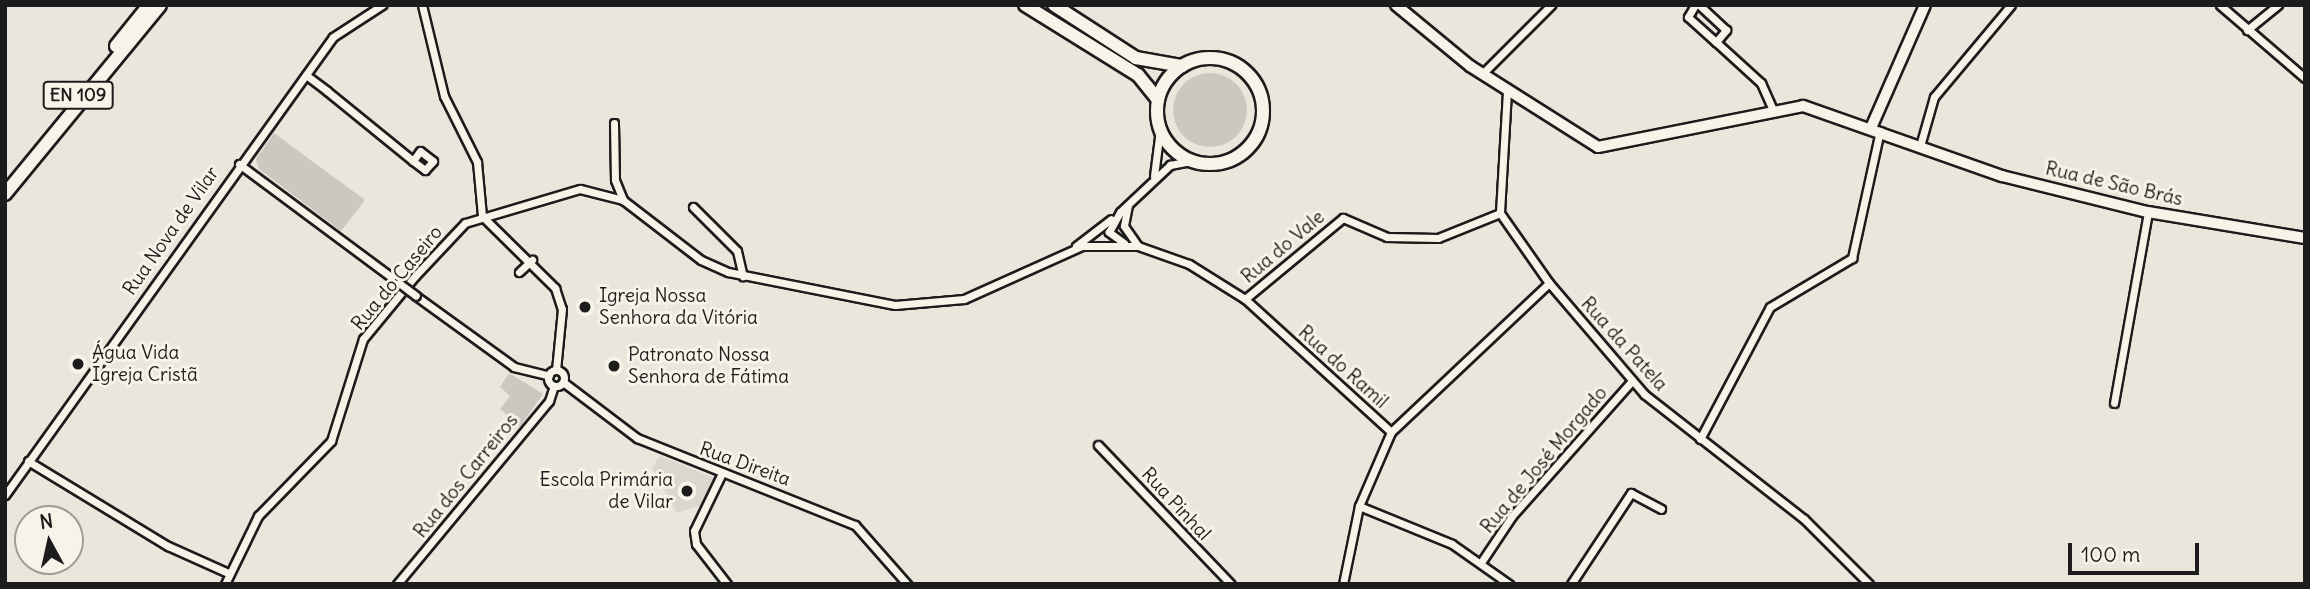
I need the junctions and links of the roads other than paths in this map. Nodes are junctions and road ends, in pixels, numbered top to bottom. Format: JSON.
{"nodes":[{"id":1,"x":149,"y":5,"type":"edge"},
{"id":2,"x":160,"y":5,"type":"edge"},
{"id":3,"x":382,"y":5,"type":"edge"},
{"id":4,"x":422,"y":5,"type":"edge"},
{"id":5,"x":1025,"y":5,"type":"edge"},
{"id":6,"x":1054,"y":5,"type":"edge"},
{"id":7,"x":1396,"y":5,"type":"edge"},
{"id":8,"x":1551,"y":5,"type":"edge"},
{"id":9,"x":1697,"y":5,"type":"edge"},
{"id":10,"x":1924,"y":5,"type":"edge"},
{"id":11,"x":2011,"y":5,"type":"edge"},
{"id":12,"x":2220,"y":5,"type":"edge"},
{"id":13,"x":2278,"y":5,"type":"edge"},
{"id":14,"x":2247,"y":30,"type":"junction"},
{"id":15,"x":1716,"y":42,"type":"junction"},
{"id":16,"x":1182,"y":66,"type":"junction"},
{"id":17,"x":1482,"y":74,"type":"junction"},
{"id":18,"x":306,"y":75,"type":"junction"},
{"id":19,"x":2305,"y":78,"type":"edge"},
{"id":20,"x":1507,"y":91,"type":"junction"},
{"id":21,"x":1158,"y":100,"type":"junction"},
{"id":22,"x":1774,"y":112,"type":"junction"},
{"id":23,"x":614,"y":123,"type":"dead end"},
{"id":24,"x":1160,"y":129,"type":"junction"},
{"id":25,"x":1875,"y":130,"type":"junction"},
{"id":26,"x":1920,"y":146,"type":"junction"},
{"id":27,"x":413,"y":160,"type":"dead end"},
{"id":28,"x":1191,"y":161,"type":"junction"},
{"id":29,"x":239,"y":164,"type":"junction"},
{"id":30,"x":1153,"y":177,"type":"junction"},
{"id":31,"x":5,"y":183,"type":"edge"},
{"id":32,"x":5,"y":194,"type":"edge"},
{"id":33,"x":623,"y":200,"type":"junction"},
{"id":34,"x":1128,"y":205,"type":"junction"},
{"id":35,"x":693,"y":207,"type":"dead end"},
{"id":36,"x":1120,"y":212,"type":"junction"},
{"id":37,"x":2148,"y":212,"type":"junction"},
{"id":38,"x":1500,"y":213,"type":"junction"},
{"id":39,"x":482,"y":216,"type":"junction"},
{"id":40,"x":2305,"y":238,"type":"edge"},
{"id":41,"x":1138,"y":246,"type":"junction"},
{"id":42,"x":1073,"y":249,"type":"junction"},
{"id":43,"x":533,"y":260,"type":"junction"},
{"id":44,"x":519,"y":272,"type":"dead end"},
{"id":45,"x":743,"y":276,"type":"junction"},
{"id":46,"x":1549,"y":283,"type":"junction"},
{"id":47,"x":1245,"y":299,"type":"junction"},
{"id":48,"x":556,"y":370,"type":"junction"},
{"id":49,"x":549,"y":376,"type":"junction"},
{"id":50,"x":1632,"y":381,"type":"junction"},
{"id":51,"x":563,"y":382,"type":"junction"},
{"id":52,"x":554,"y":386,"type":"junction"},
{"id":53,"x":2114,"y":403,"type":"dead end"},
{"id":54,"x":1391,"y":432,"type":"junction"},
{"id":55,"x":1700,"y":439,"type":"junction"},
{"id":56,"x":1098,"y":445,"type":"dead end"},
{"id":57,"x":28,"y":461,"type":"junction"},
{"id":58,"x":722,"y":472,"type":"junction"},
{"id":59,"x":5,"y":495,"type":"edge"},
{"id":60,"x":1359,"y":506,"type":"junction"},
{"id":61,"x":1661,"y":509,"type":"dead end"},
{"id":62,"x":1482,"y":561,"type":"junction"},
{"id":63,"x":1500,"y":575,"type":"junction"},
{"id":64,"x":227,"y":578,"type":"edge"},
{"id":65,"x":397,"y":584,"type":"edge"},
{"id":66,"x":727,"y":584,"type":"edge"},
{"id":67,"x":907,"y":584,"type":"edge"},
{"id":68,"x":1231,"y":584,"type":"edge"},
{"id":69,"x":1343,"y":584,"type":"edge"},
{"id":70,"x":1492,"y":584,"type":"edge"},
{"id":71,"x":1509,"y":584,"type":"edge"},
{"id":72,"x":1571,"y":584,"type":"edge"},
{"id":73,"x":1869,"y":584,"type":"edge"}],
"edges":[{"from":1,"to":31,"type":"main road","number":"EN 109"},
{"from":2,"to":32,"type":"main road","number":"EN 109"},
{"from":3,"to":18,"type":"street","name":"Rua Nova de Vilar"},
{"from":4,"to":39,"type":"street"},
{"from":5,"to":21,"type":"main road"},
{"from":6,"to":16,"type":"main road"},
{"from":7,"to":17,"type":"street","name":"Rua de São Brás"},
{"from":8,"to":17,"type":"street"},
{"from":9,"to":15,"type":"street"},
{"from":9,"to":15,"type":"street"},
{"from":10,"to":25,"type":"street"},
{"from":11,"to":26,"type":"street"},
{"from":12,"to":14,"type":"street"},
{"from":13,"to":14,"type":"street"},
{"from":14,"to":19,"type":"street"},
{"from":15,"to":22,"type":"street"},
{"from":16,"to":21,"type":"main road"},
{"from":16,"to":28,"type":"main road"},
{"from":17,"to":20,"type":"street","name":"Rua de São Brás"},
{"from":18,"to":27,"type":"street"},
{"from":18,"to":29,"type":"street","name":"Rua Nova de Vilar"},
{"from":20,"to":22,"type":"street","name":"Rua de São Brás"},
{"from":20,"to":38,"type":"street"},
{"from":21,"to":24,"type":"main road"},
{"from":22,"to":25,"type":"street","name":"Rua de São Brás"},
{"from":23,"to":33,"type":"street"},
{"from":24,"to":28,"type":"main road"},
{"from":24,"to":30,"type":"street"},
{"from":25,"to":26,"type":"street","name":"Rua de São Brás"},
{"from":25,"to":55,"type":"street"},
{"from":26,"to":37,"type":"street","name":"Rua de São Brás"},
{"from":28,"to":30,"type":"street"},
{"from":29,"to":49,"type":"street","bridge":true},
{"from":29,"to":57,"type":"street","name":"Rua Nova de Vilar"},
{"from":30,"to":34,"type":"street"},
{"from":33,"to":39,"type":"street","name":"Rua do Caseiro"},
{"from":33,"to":45,"type":"street"},
{"from":34,"to":36,"type":"street"},
{"from":34,"to":41,"type":"street"},
{"from":35,"to":45,"type":"street"},
{"from":36,"to":41,"type":"street"},
{"from":36,"to":42,"type":"street"},
{"from":37,"to":40,"type":"street","name":"Rua de São Brás"},
{"from":37,"to":53,"type":"street"},
{"from":38,"to":46,"type":"street","name":"Rua da Patela"},
{"from":38,"to":47,"type":"street","name":"Rua do Vale"},
{"from":39,"to":43,"type":"street"},
{"from":39,"to":64,"type":"street","name":"Rua do Caseiro"},
{"from":41,"to":42,"type":"street"},
{"from":41,"to":47,"type":"street","name":"Rua do Ramil"},
{"from":42,"to":45,"type":"street"},
{"from":43,"to":44,"type":"street"},
{"from":43,"to":48,"type":"street"},
{"from":46,"to":50,"type":"street","name":"Rua da Patela"},
{"from":46,"to":54,"type":"street"},
{"from":47,"to":54,"type":"street","name":"Rua do Ramil"},
{"from":48,"to":49,"type":"street"},
{"from":48,"to":51,"type":"street"},
{"from":49,"to":52,"type":"street"},
{"from":50,"to":55,"type":"street","name":"Rua da Patela"},
{"from":50,"to":62,"type":"street","name":"Rua de José Morgado"},
{"from":51,"to":52,"type":"street"},
{"from":51,"to":58,"type":"street","name":"Rua Direita"},
{"from":52,"to":65,"type":"street","name":"Rua dos Carreiros"},
{"from":54,"to":60,"type":"street","name":"Rua do Ramil"},
{"from":55,"to":73,"type":"street","name":"Rua da Patela"},
{"from":56,"to":68,"type":"street","name":"Rua Pinhal"},
{"from":57,"to":59,"type":"street","name":"Rua Nova de Vilar"},
{"from":57,"to":64,"type":"street"},
{"from":58,"to":66,"type":"street"},
{"from":58,"to":67,"type":"street","name":"Rua Direita"},
{"from":60,"to":62,"type":"street"},
{"from":60,"to":69,"type":"street","name":"Rua do Ramil"},
{"from":61,"to":72,"type":"street"},
{"from":62,"to":63,"type":"street"},
{"from":63,"to":70,"type":"street"},
{"from":63,"to":71,"type":"street"}]}
